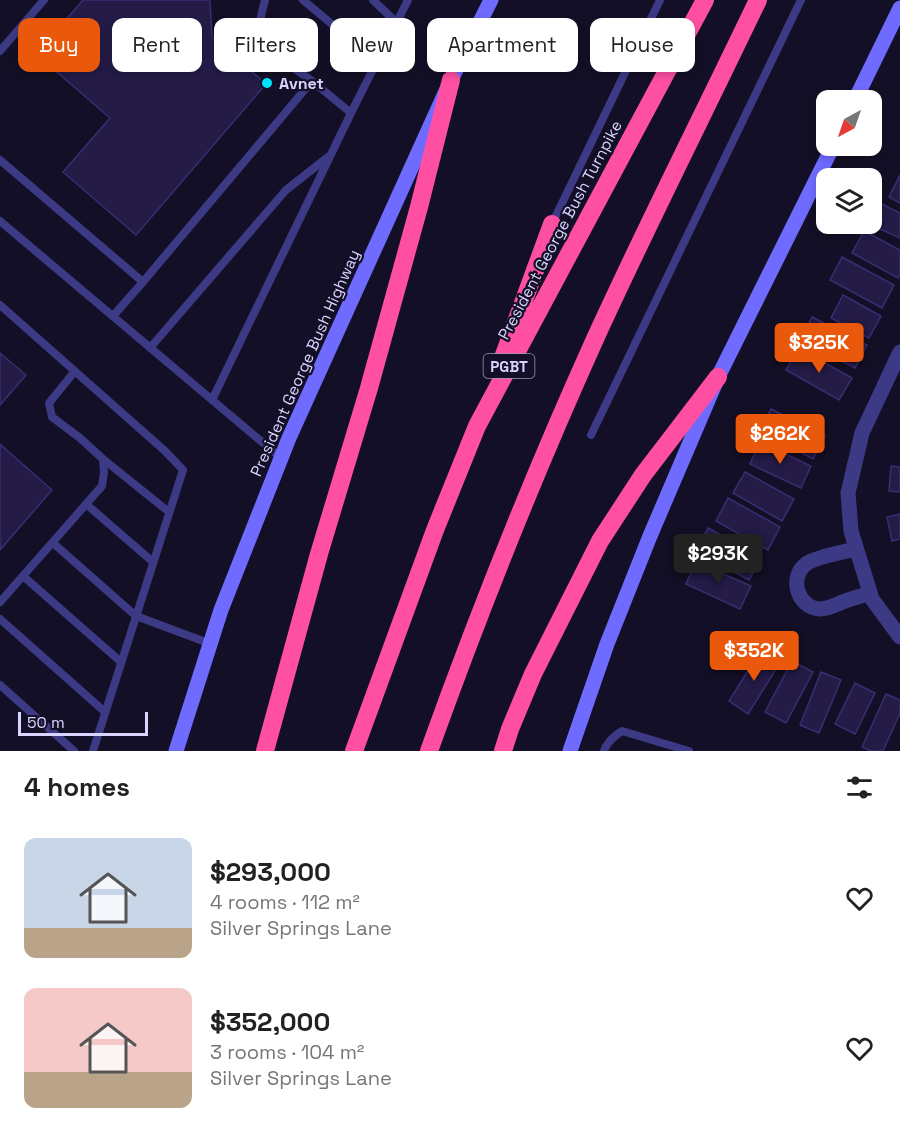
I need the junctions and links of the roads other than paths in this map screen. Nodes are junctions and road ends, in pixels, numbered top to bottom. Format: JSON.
{"nodes":[{"id":1,"x":44,"y":0,"type":"edge"},
{"id":2,"x":265,"y":0,"type":"edge"},
{"id":3,"x":303,"y":0,"type":"edge"},
{"id":4,"x":373,"y":0,"type":"edge"},
{"id":5,"x":408,"y":0,"type":"edge"},
{"id":6,"x":491,"y":0,"type":"edge"},
{"id":7,"x":660,"y":0,"type":"edge"},
{"id":8,"x":705,"y":0,"type":"edge"},
{"id":9,"x":758,"y":0,"type":"edge"},
{"id":10,"x":801,"y":0,"type":"edge"},
{"id":11,"x":900,"y":8,"type":"edge"},
{"id":12,"x":392,"y":18,"type":"edge"},
{"id":13,"x":399,"y":18,"type":"edge"},
{"id":14,"x":330,"y":23,"type":"edge"},
{"id":15,"x":0,"y":51,"type":"edge"},
{"id":16,"x":371,"y":72,"type":"edge"},
{"id":17,"x":451,"y":80,"type":"junction"},
{"id":18,"x":312,"y":81,"type":"junction"},
{"id":19,"x":860,"y":90,"type":"edge"},
{"id":20,"x":351,"y":113,"type":"junction"},
{"id":21,"x":331,"y":155,"type":"junction"},
{"id":22,"x":828,"y":156,"type":"edge"},
{"id":23,"x":0,"y":160,"type":"edge"},
{"id":24,"x":0,"y":221,"type":"edge"},
{"id":25,"x":552,"y":224,"type":"joint"},
{"id":26,"x":143,"y":282,"type":"junction"},
{"id":27,"x":0,"y":305,"type":"edge"},
{"id":28,"x":113,"y":316,"type":"junction"},
{"id":29,"x":150,"y":348,"type":"junction"},
{"id":30,"x":900,"y":352,"type":"edge"},
{"id":31,"x":75,"y":371,"type":"junction"},
{"id":32,"x":718,"y":377,"type":"junction"},
{"id":33,"x":212,"y":400,"type":"junction"},
{"id":34,"x":477,"y":426,"type":"junction"},
{"id":35,"x":591,"y":435,"type":"dead end"},
{"id":36,"x":103,"y":459,"type":"junction"},
{"id":37,"x":281,"y":459,"type":"junction"},
{"id":38,"x":86,"y":504,"type":"junction"},
{"id":39,"x":169,"y":512,"type":"junction"},
{"id":40,"x":53,"y":543,"type":"junction"},
{"id":41,"x":856,"y":549,"type":"junction"},
{"id":42,"x":153,"y":562,"type":"junction"},
{"id":43,"x":23,"y":576,"type":"junction"},
{"id":44,"x":870,"y":593,"type":"junction"},
{"id":45,"x":0,"y":602,"type":"edge"},
{"id":46,"x":136,"y":616,"type":"junction"},
{"id":47,"x":0,"y":619,"type":"edge"},
{"id":48,"x":900,"y":638,"type":"edge"},
{"id":49,"x":210,"y":644,"type":"junction"},
{"id":50,"x":121,"y":662,"type":"junction"},
{"id":51,"x":0,"y":685,"type":"edge"},
{"id":52,"x":105,"y":712,"type":"junction"},
{"id":53,"x":74,"y":751,"type":"edge"},
{"id":54,"x":93,"y":751,"type":"edge"},
{"id":55,"x":176,"y":751,"type":"edge"},
{"id":56,"x":265,"y":751,"type":"edge"},
{"id":57,"x":354,"y":751,"type":"edge"},
{"id":58,"x":429,"y":751,"type":"edge"},
{"id":59,"x":504,"y":751,"type":"edge"},
{"id":60,"x":570,"y":751,"type":"edge"},
{"id":61,"x":604,"y":751,"type":"edge"},
{"id":62,"x":689,"y":751,"type":"edge"}],
"edges":[{"from":1,"to":15,"type":"lane"},
{"from":2,"to":18,"type":"lane"},
{"from":3,"to":14,"type":"lane"},
{"from":4,"to":12,"type":"lane"},
{"from":5,"to":13,"type":"lane"},
{"from":6,"to":17,"type":"main road","name":"President George Bush Highway"},
{"from":7,"to":25,"type":"lane"},
{"from":8,"to":34,"type":"highway","name":"President George Bush Turnpike","number":"PGBT"},
{"from":9,"to":58,"type":"highway"},
{"from":10,"to":35,"type":"lane"},
{"from":11,"to":19,"type":"main road"},
{"from":16,"to":20,"type":"lane"},
{"from":17,"to":37,"type":"main road","name":"President George Bush Highway"},
{"from":17,"to":56,"type":"highway"},
{"from":18,"to":20,"type":"lane"},
{"from":18,"to":26,"type":"lane"},
{"from":20,"to":21,"type":"lane"},
{"from":21,"to":29,"type":"lane"},
{"from":21,"to":33,"type":"lane"},
{"from":22,"to":32,"type":"main road"},
{"from":23,"to":26,"type":"lane"},
{"from":24,"to":28,"type":"lane"},
{"from":25,"to":34,"type":"highway"},
{"from":26,"to":28,"type":"lane"},
{"from":27,"to":31,"type":"lane"},
{"from":28,"to":29,"type":"lane"},
{"from":29,"to":33,"type":"lane"},
{"from":30,"to":41,"type":"street"},
{"from":31,"to":36,"type":"lane"},
{"from":31,"to":39,"type":"lane"},
{"from":32,"to":59,"type":"highway"},
{"from":32,"to":60,"type":"main road"},
{"from":33,"to":37,"type":"lane"},
{"from":34,"to":57,"type":"highway","name":"President George Bush Turnpike","number":"PGBT"},
{"from":36,"to":38,"type":"lane"},
{"from":36,"to":39,"type":"lane"},
{"from":37,"to":49,"type":"main road","name":"President George Bush Highway"},
{"from":38,"to":40,"type":"lane"},
{"from":38,"to":42,"type":"lane"},
{"from":39,"to":42,"type":"lane"},
{"from":40,"to":43,"type":"lane"},
{"from":40,"to":46,"type":"lane"},
{"from":41,"to":44,"type":"street"},
{"from":41,"to":44,"type":"street"},
{"from":42,"to":46,"type":"lane"},
{"from":43,"to":45,"type":"lane"},
{"from":43,"to":50,"type":"lane"},
{"from":44,"to":48,"type":"street"},
{"from":46,"to":49,"type":"lane"},
{"from":46,"to":50,"type":"lane"},
{"from":47,"to":52,"type":"lane"},
{"from":49,"to":55,"type":"main road","name":"President George Bush Highway"},
{"from":50,"to":52,"type":"lane"},
{"from":51,"to":53,"type":"lane"},
{"from":52,"to":54,"type":"lane"},
{"from":61,"to":62,"type":"lane"}]}
